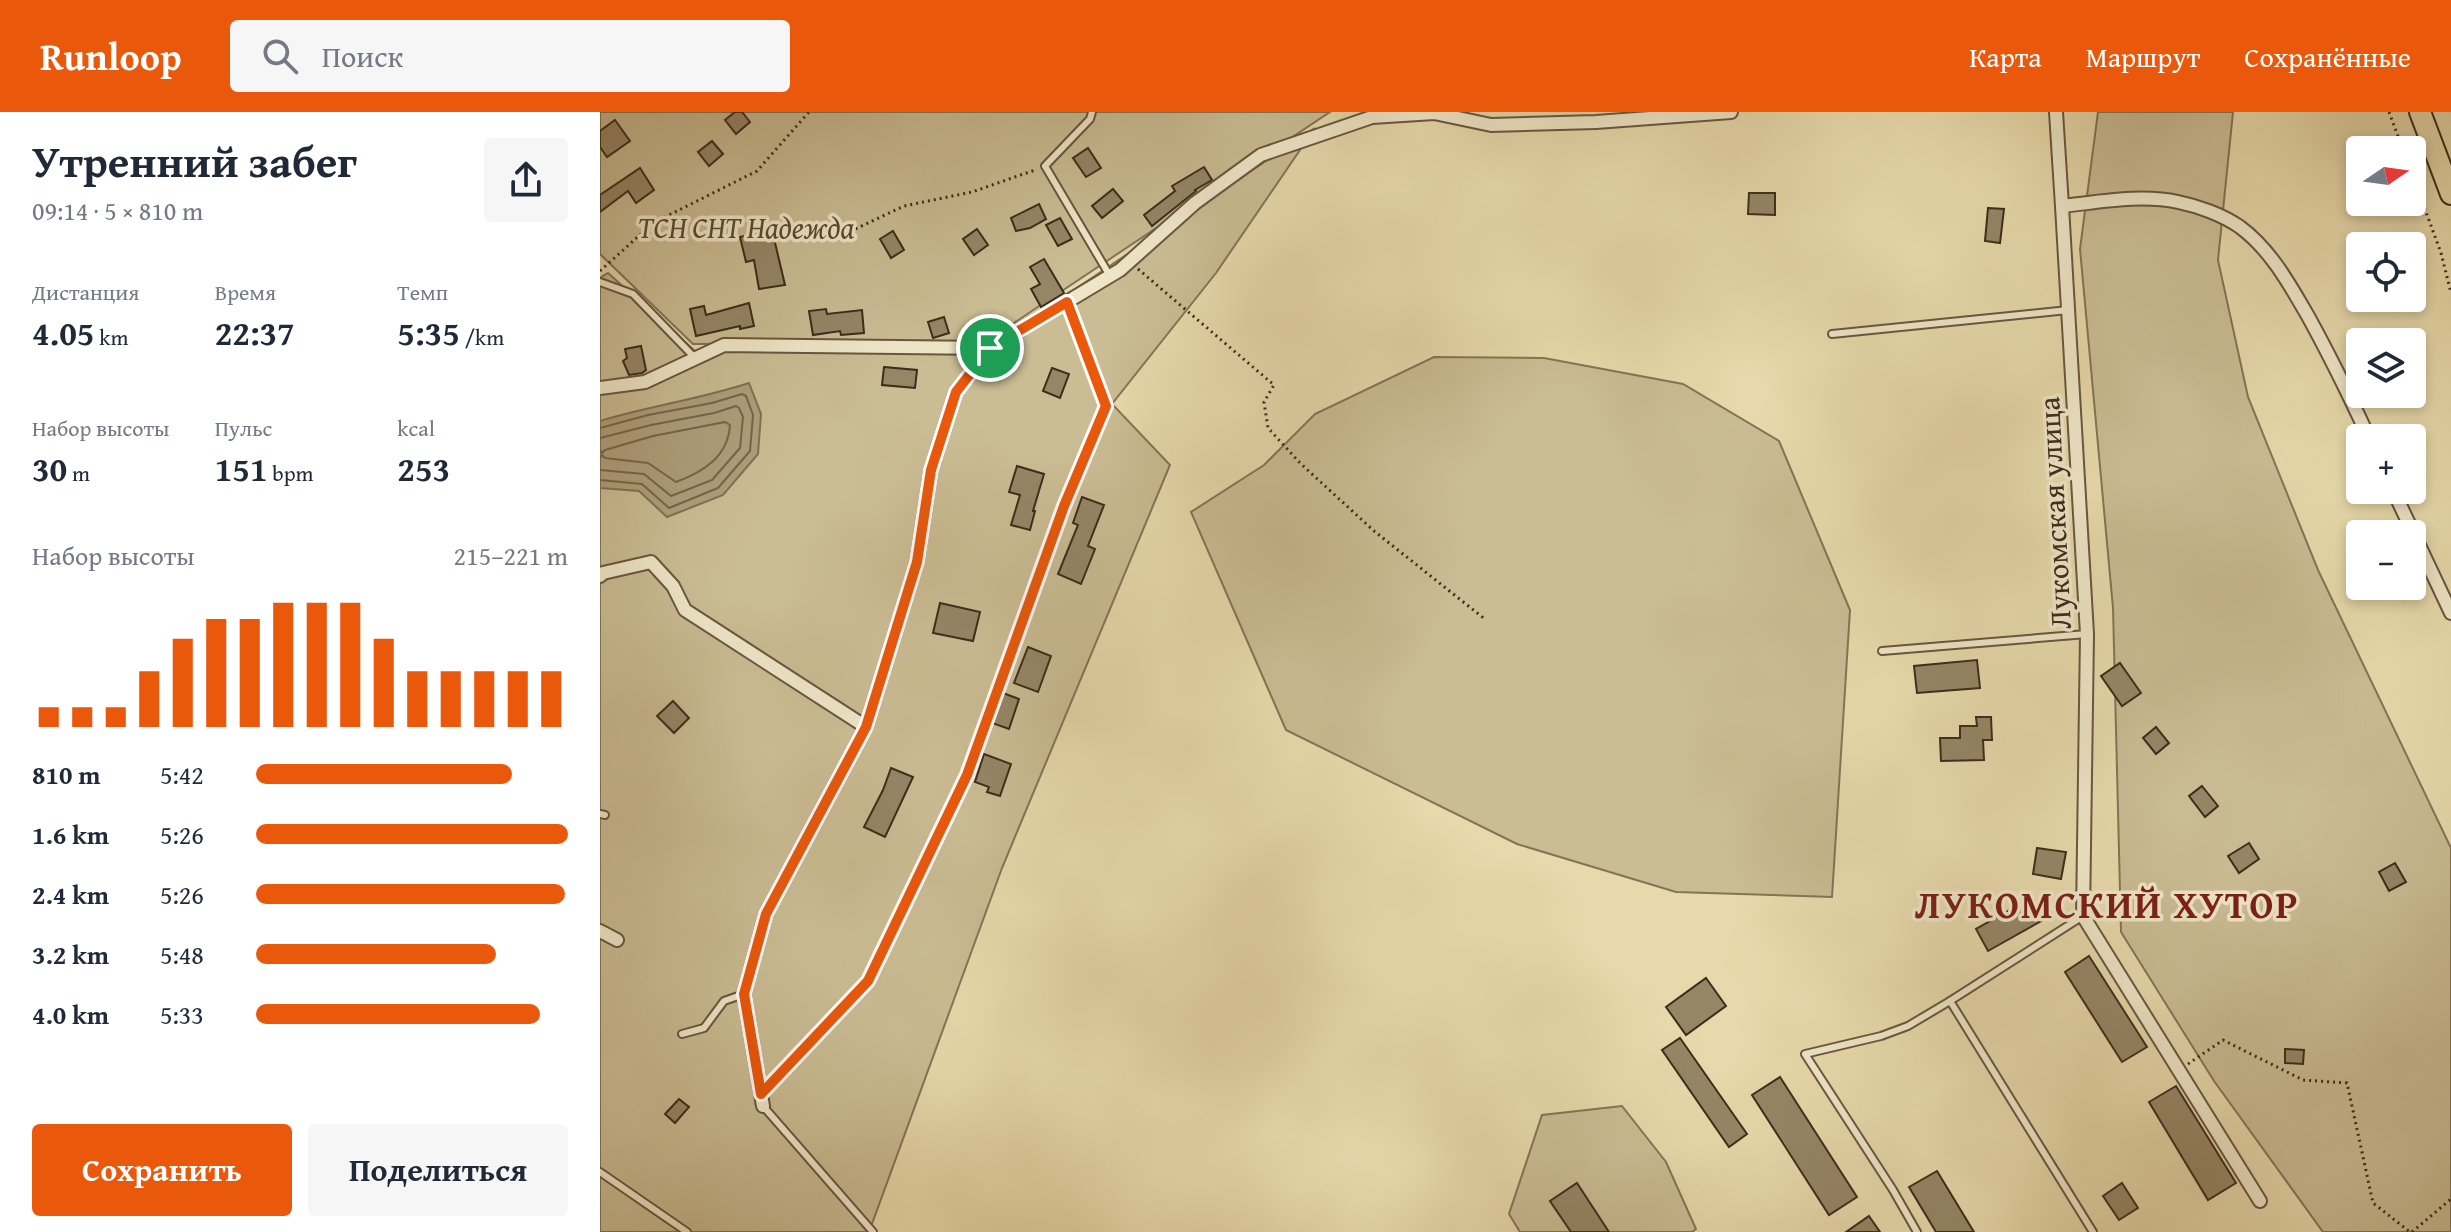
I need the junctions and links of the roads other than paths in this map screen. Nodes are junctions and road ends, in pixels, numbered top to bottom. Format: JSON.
{"nodes":[{"id":1,"x":1092,"y":112,"type":"edge"},
{"id":2,"x":1731,"y":112,"type":"edge"},
{"id":3,"x":2056,"y":112,"type":"edge"},
{"id":4,"x":2420,"y":112,"type":"edge"},
{"id":5,"x":2451,"y":194,"type":"edge"},
{"id":6,"x":2062,"y":206,"type":"junction"},
{"id":7,"x":1110,"y":276,"type":"junction"},
{"id":8,"x":600,"y":282,"type":"edge"},
{"id":9,"x":1067,"y":302,"type":"junction"},
{"id":10,"x":2068,"y":310,"type":"junction"},
{"id":11,"x":1832,"y":334,"type":"dead end"},
{"id":12,"x":990,"y":348,"type":"junction"},
{"id":13,"x":696,"y":359,"type":"junction"},
{"id":14,"x":600,"y":388,"type":"edge"},
{"id":15,"x":2362,"y":424,"type":"edge"},
{"id":16,"x":2400,"y":504,"type":"edge"},
{"id":17,"x":600,"y":576,"type":"edge"},
{"id":18,"x":2451,"y":613,"type":"edge"},
{"id":19,"x":2087,"y":634,"type":"junction"},
{"id":20,"x":1882,"y":651,"type":"dead end"},
{"id":21,"x":866,"y":727,"type":"junction"},
{"id":22,"x":2083,"y":916,"type":"junction"},
{"id":23,"x":600,"y":931,"type":"edge"},
{"id":24,"x":617,"y":940,"type":"dead end"},
{"id":25,"x":744,"y":994,"type":"junction"},
{"id":26,"x":1950,"y":1001,"type":"junction"},
{"id":27,"x":682,"y":1034,"type":"dead end"},
{"id":28,"x":762,"y":1100,"type":"junction"},
{"id":29,"x":600,"y":1172,"type":"edge"},
{"id":30,"x":2260,"y":1201,"type":"dead end"},
{"id":31,"x":687,"y":1232,"type":"edge"},
{"id":32,"x":873,"y":1232,"type":"edge"},
{"id":33,"x":1917,"y":1232,"type":"edge"},
{"id":34,"x":2093,"y":1232,"type":"edge"}],
"edges":[{"from":1,"to":7,"type":"lane"},
{"from":2,"to":7,"type":"street"},
{"from":3,"to":6,"type":"street","name":"Лукомская улица"},
{"from":4,"to":5,"type":"main road"},
{"from":6,"to":10,"type":"street","name":"Лукомская улица"},
{"from":6,"to":15,"type":"street"},
{"from":7,"to":9,"type":"street"},
{"from":8,"to":13,"type":"lane"},
{"from":9,"to":12,"type":"street"},
{"from":9,"to":28,"type":"lane"},
{"from":10,"to":11,"type":"lane"},
{"from":10,"to":19,"type":"street","name":"Лукомская улица"},
{"from":12,"to":13,"type":"street"},
{"from":12,"to":21,"type":"street"},
{"from":13,"to":14,"type":"street"},
{"from":16,"to":18,"type":"street"},
{"from":17,"to":21,"type":"street"},
{"from":19,"to":20,"type":"lane"},
{"from":19,"to":22,"type":"street","name":"Лукомская улица"},
{"from":21,"to":25,"type":"street"},
{"from":22,"to":26,"type":"lane"},
{"from":22,"to":30,"type":"street"},
{"from":23,"to":24,"type":"street"},
{"from":25,"to":27,"type":"lane"},
{"from":25,"to":28,"type":"street"},
{"from":26,"to":33,"type":"lane"},
{"from":26,"to":34,"type":"lane"},
{"from":28,"to":32,"type":"lane"},
{"from":29,"to":31,"type":"lane"}]}
